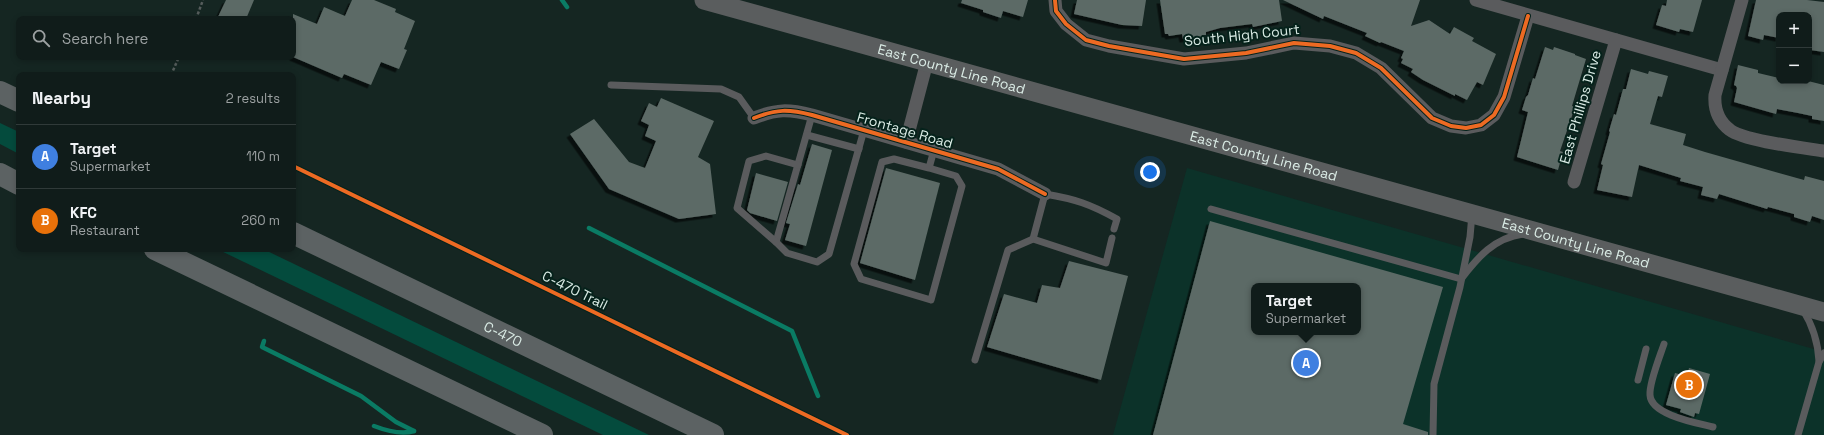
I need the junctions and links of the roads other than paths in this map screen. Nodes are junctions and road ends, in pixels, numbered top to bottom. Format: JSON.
{"nodes":[{"id":1,"x":704,"y":0,"type":"edge"},
{"id":2,"x":1055,"y":0,"type":"edge"},
{"id":3,"x":1476,"y":0,"type":"edge"},
{"id":4,"x":1742,"y":0,"type":"edge"},
{"id":5,"x":1528,"y":16,"type":"junction"},
{"id":6,"x":1616,"y":40,"type":"junction"},
{"id":7,"x":927,"y":62,"type":"junction"},
{"id":8,"x":1722,"y":70,"type":"junction"},
{"id":9,"x":611,"y":85,"type":"dead end"},
{"id":10,"x":0,"y":92,"type":"edge"},
{"id":11,"x":16,"y":100,"type":"edge"},
{"id":12,"x":812,"y":115,"type":"junction"},
{"id":13,"x":754,"y":118,"type":"joint"},
{"id":14,"x":864,"y":130,"type":"junction"},
{"id":15,"x":806,"y":135,"type":"junction"},
{"id":16,"x":906,"y":142,"type":"junction"},
{"id":17,"x":859,"y":149,"type":"junction"},
{"id":18,"x":934,"y":150,"type":"junction"},
{"id":19,"x":1824,"y":151,"type":"edge"},
{"id":20,"x":798,"y":164,"type":"junction"},
{"id":21,"x":929,"y":168,"type":"junction"},
{"id":22,"x":0,"y":174,"type":"edge"},
{"id":23,"x":16,"y":182,"type":"edge"},
{"id":24,"x":1574,"y":182,"type":"dead end"},
{"id":25,"x":1045,"y":194,"type":"junction"},
{"id":26,"x":1211,"y":209,"type":"dead end"},
{"id":27,"x":1472,"y":214,"type":"junction"},
{"id":28,"x":1114,"y":229,"type":"dead end"},
{"id":29,"x":1539,"y":232,"type":"junction"},
{"id":30,"x":296,"y":234,"type":"edge"},
{"id":31,"x":1112,"y":238,"type":"dead end"},
{"id":32,"x":1033,"y":239,"type":"junction"},
{"id":33,"x":776,"y":242,"type":"junction"},
{"id":34,"x":161,"y":252,"type":"edge"},
{"id":35,"x":1461,"y":279,"type":"junction"},
{"id":36,"x":1800,"y":305,"type":"junction"},
{"id":37,"x":1824,"y":312,"type":"edge"},
{"id":38,"x":1664,"y":344,"type":"dead end"},
{"id":39,"x":1646,"y":349,"type":"dead end"},
{"id":40,"x":1824,"y":353,"type":"edge"},
{"id":41,"x":976,"y":360,"type":"dead end"},
{"id":42,"x":1819,"y":362,"type":"junction"},
{"id":43,"x":1638,"y":380,"type":"dead end"},
{"id":44,"x":1713,"y":427,"type":"dead end"},
{"id":45,"x":542,"y":435,"type":"edge"},
{"id":46,"x":713,"y":435,"type":"edge"},
{"id":47,"x":1433,"y":435,"type":"edge"},
{"id":48,"x":1798,"y":435,"type":"edge"}],
"edges":[{"from":1,"to":7,"type":"main road","name":"East County Line Road"},
{"from":2,"to":5,"type":"street","name":"South High Court"},
{"from":3,"to":5,"type":"street","name":"East Phillips Drive"},
{"from":4,"to":8,"type":"street"},
{"from":5,"to":6,"type":"street","name":"East Phillips Drive"},
{"from":6,"to":8,"type":"street","name":"East Phillips Drive"},
{"from":6,"to":24,"type":"street","name":"East Phillips Drive"},
{"from":7,"to":16,"type":"street"},
{"from":7,"to":27,"type":"main road","name":"East County Line Road"},
{"from":8,"to":19,"type":"street"},
{"from":9,"to":13,"type":"lane"},
{"from":10,"to":11,"type":"highway"},
{"from":12,"to":13,"type":"street","name":"Frontage Road"},
{"from":12,"to":14,"type":"street","name":"Frontage Road"},
{"from":12,"to":15,"type":"lane"},
{"from":14,"to":16,"type":"street","name":"Frontage Road"},
{"from":14,"to":17,"type":"lane"},
{"from":15,"to":17,"type":"lane"},
{"from":15,"to":20,"type":"lane"},
{"from":16,"to":18,"type":"street","name":"Frontage Road"},
{"from":17,"to":33,"type":"lane"},
{"from":18,"to":21,"type":"lane"},
{"from":18,"to":25,"type":"street","name":"Frontage Road"},
{"from":20,"to":33,"type":"lane"},
{"from":20,"to":33,"type":"lane"},
{"from":21,"to":21,"type":"lane"},
{"from":22,"to":23,"type":"highway"},
{"from":25,"to":28,"type":"lane"},
{"from":25,"to":32,"type":"lane"},
{"from":26,"to":35,"type":"lane"},
{"from":27,"to":29,"type":"main road","name":"East County Line Road"},
{"from":27,"to":35,"type":"lane"},
{"from":29,"to":35,"type":"lane"},
{"from":29,"to":36,"type":"main road","name":"East County Line Road"},
{"from":30,"to":46,"type":"highway","name":"C-470"},
{"from":31,"to":32,"type":"lane"},
{"from":32,"to":41,"type":"lane"},
{"from":34,"to":45,"type":"highway"},
{"from":35,"to":47,"type":"lane"},
{"from":36,"to":37,"type":"main road","name":"East County Line Road"},
{"from":36,"to":42,"type":"lane"},
{"from":38,"to":44,"type":"lane"},
{"from":39,"to":43,"type":"lane"},
{"from":40,"to":42,"type":"lane"},
{"from":42,"to":48,"type":"lane"}]}
